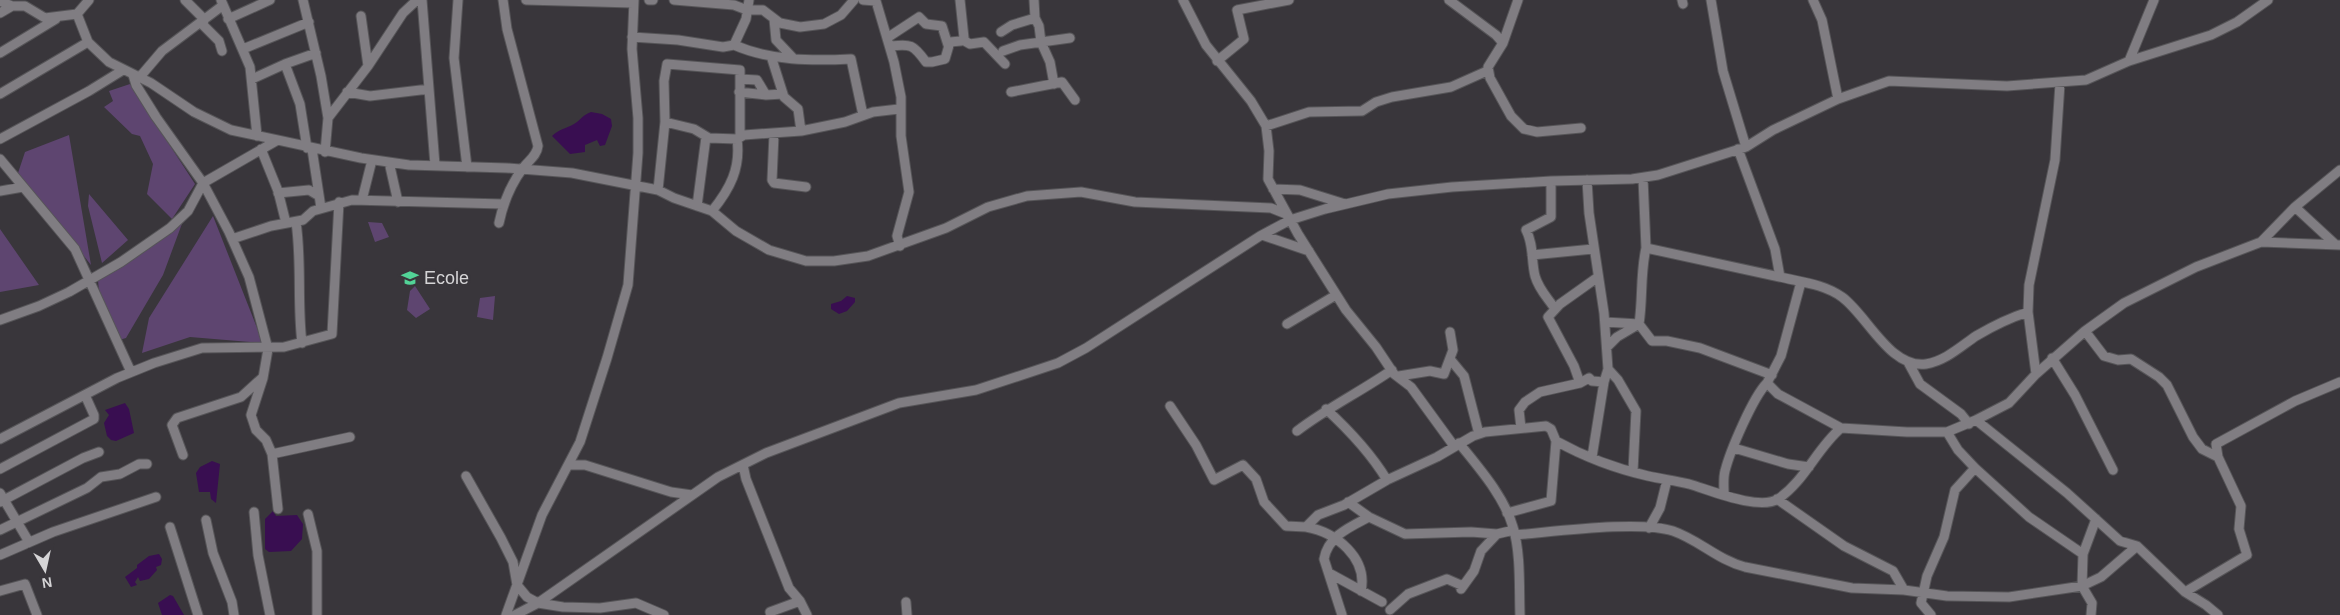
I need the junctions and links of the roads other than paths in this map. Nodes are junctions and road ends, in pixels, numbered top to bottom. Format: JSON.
{"nodes":[{"id":1,"x":89,"y":0,"type":"edge"},
{"id":2,"x":185,"y":0,"type":"edge"},
{"id":3,"x":270,"y":0,"type":"edge"},
{"id":4,"x":304,"y":0,"type":"edge"},
{"id":5,"x":417,"y":0,"type":"edge"},
{"id":6,"x":422,"y":0,"type":"edge"},
{"id":7,"x":458,"y":0,"type":"edge"},
{"id":8,"x":502,"y":0,"type":"edge"},
{"id":9,"x":526,"y":0,"type":"edge"},
{"id":10,"x":649,"y":0,"type":"edge"},
{"id":11,"x":653,"y":0,"type":"edge"},
{"id":12,"x":674,"y":0,"type":"edge"},
{"id":13,"x":749,"y":0,"type":"edge"},
{"id":14,"x":854,"y":0,"type":"edge"},
{"id":15,"x":863,"y":0,"type":"edge"},
{"id":16,"x":878,"y":0,"type":"edge"},
{"id":17,"x":960,"y":0,"type":"edge"},
{"id":18,"x":1034,"y":0,"type":"edge"},
{"id":19,"x":1183,"y":0,"type":"edge"},
{"id":20,"x":1289,"y":0,"type":"edge"},
{"id":21,"x":1449,"y":0,"type":"edge"},
{"id":22,"x":1518,"y":0,"type":"edge"},
{"id":23,"x":1711,"y":0,"type":"edge"},
{"id":24,"x":1813,"y":0,"type":"edge"},
{"id":25,"x":2154,"y":0,"type":"edge"},
{"id":26,"x":2268,"y":0,"type":"edge"},
{"id":27,"x":0,"y":1,"type":"edge"},
{"id":28,"x":634,"y":1,"type":"edge"},
{"id":29,"x":222,"y":3,"type":"edge"},
{"id":30,"x":12,"y":6,"type":"junction"},
{"id":31,"x":747,"y":10,"type":"junction"},
{"id":32,"x":0,"y":13,"type":"edge"},
{"id":33,"x":77,"y":14,"type":"junction"},
{"id":34,"x":361,"y":16,"type":"dead end"},
{"id":35,"x":59,"y":18,"type":"junction"},
{"id":36,"x":1035,"y":18,"type":"junction"},
{"id":37,"x":204,"y":19,"type":"junction"},
{"id":38,"x":228,"y":19,"type":"junction"},
{"id":39,"x":774,"y":19,"type":"junction"},
{"id":40,"x":309,"y":22,"type":"junction"},
{"id":41,"x":1000,"y":32,"type":"dead end"},
{"id":42,"x":632,"y":37,"type":"junction"},
{"id":43,"x":1070,"y":38,"type":"dead end"},
{"id":44,"x":963,"y":40,"type":"junction"},
{"id":45,"x":88,"y":42,"type":"junction"},
{"id":46,"x":888,"y":42,"type":"junction"},
{"id":47,"x":1041,"y":42,"type":"junction"},
{"id":48,"x":1503,"y":43,"type":"junction"},
{"id":49,"x":734,"y":45,"type":"junction"},
{"id":50,"x":948,"y":45,"type":"junction"},
{"id":51,"x":242,"y":49,"type":"junction"},
{"id":52,"x":222,"y":51,"type":"dead end"},
{"id":53,"x":1002,"y":51,"type":"dead end"},
{"id":54,"x":0,"y":53,"type":"edge"},
{"id":55,"x":316,"y":53,"type":"junction"},
{"id":56,"x":771,"y":56,"type":"junction"},
{"id":57,"x":794,"y":59,"type":"junction"},
{"id":58,"x":2129,"y":60,"type":"junction"},
{"id":59,"x":1216,"y":61,"type":"junction"},
{"id":60,"x":285,"y":64,"type":"junction"},
{"id":61,"x":1005,"y":64,"type":"dead end"},
{"id":62,"x":368,"y":66,"type":"junction"},
{"id":63,"x":123,"y":70,"type":"junction"},
{"id":64,"x":1487,"y":71,"type":"junction"},
{"id":65,"x":136,"y":76,"type":"junction"},
{"id":66,"x":252,"y":79,"type":"junction"},
{"id":67,"x":740,"y":79,"type":"junction"},
{"id":68,"x":2060,"y":83,"type":"junction"},
{"id":69,"x":1054,"y":84,"type":"junction"},
{"id":70,"x":429,"y":89,"type":"junction"},
{"id":71,"x":348,"y":92,"type":"junction"},
{"id":72,"x":739,"y":92,"type":"junction"},
{"id":73,"x":1011,"y":92,"type":"dead end"},
{"id":74,"x":0,"y":94,"type":"edge"},
{"id":75,"x":783,"y":94,"type":"junction"},
{"id":76,"x":766,"y":95,"type":"junction"},
{"id":77,"x":1838,"y":99,"type":"junction"},
{"id":78,"x":1075,"y":100,"type":"dead end"},
{"id":79,"x":899,"y":109,"type":"junction"},
{"id":80,"x":863,"y":115,"type":"junction"},
{"id":81,"x":328,"y":118,"type":"junction"},
{"id":82,"x":665,"y":122,"type":"junction"},
{"id":83,"x":1266,"y":126,"type":"junction"},
{"id":84,"x":1581,"y":128,"type":"dead end"},
{"id":85,"x":801,"y":131,"type":"junction"},
{"id":86,"x":774,"y":134,"type":"junction"},
{"id":87,"x":257,"y":136,"type":"junction"},
{"id":88,"x":706,"y":137,"type":"junction"},
{"id":89,"x":0,"y":138,"type":"edge"},
{"id":90,"x":738,"y":138,"type":"junction"},
{"id":91,"x":276,"y":141,"type":"junction"},
{"id":92,"x":309,"y":148,"type":"junction"},
{"id":93,"x":1742,"y":148,"type":"junction"},
{"id":94,"x":262,"y":149,"type":"junction"},
{"id":95,"x":325,"y":152,"type":"junction"},
{"id":96,"x":0,"y":158,"type":"edge"},
{"id":97,"x":372,"y":160,"type":"junction"},
{"id":98,"x":389,"y":162,"type":"junction"},
{"id":99,"x":434,"y":165,"type":"junction"},
{"id":100,"x":466,"y":167,"type":"junction"},
{"id":101,"x":522,"y":169,"type":"junction"},
{"id":102,"x":2340,"y":170,"type":"edge"},
{"id":103,"x":1643,"y":178,"type":"junction"},
{"id":104,"x":1587,"y":180,"type":"junction"},
{"id":105,"x":1551,"y":181,"type":"junction"},
{"id":106,"x":203,"y":183,"type":"junction"},
{"id":107,"x":636,"y":185,"type":"junction"},
{"id":108,"x":23,"y":187,"type":"junction"},
{"id":109,"x":806,"y":187,"type":"dead end"},
{"id":110,"x":1272,"y":189,"type":"junction"},
{"id":111,"x":658,"y":190,"type":"junction"},
{"id":112,"x":0,"y":191,"type":"edge"},
{"id":113,"x":278,"y":193,"type":"junction"},
{"id":114,"x":319,"y":196,"type":"junction"},
{"id":115,"x":362,"y":200,"type":"junction"},
{"id":116,"x":339,"y":202,"type":"junction"},
{"id":117,"x":398,"y":202,"type":"junction"},
{"id":118,"x":503,"y":204,"type":"junction"},
{"id":119,"x":1345,"y":204,"type":"junction"},
{"id":120,"x":697,"y":206,"type":"junction"},
{"id":121,"x":2296,"y":207,"type":"junction"},
{"id":122,"x":321,"y":208,"type":"junction"},
{"id":123,"x":712,"y":211,"type":"junction"},
{"id":124,"x":1288,"y":217,"type":"junction"},
{"id":125,"x":296,"y":222,"type":"junction"},
{"id":126,"x":286,"y":223,"type":"junction"},
{"id":127,"x":499,"y":223,"type":"dead end"},
{"id":128,"x":1262,"y":235,"type":"junction"},
{"id":129,"x":232,"y":239,"type":"junction"},
{"id":130,"x":2261,"y":242,"type":"junction"},
{"id":131,"x":2338,"y":245,"type":"edge"},
{"id":132,"x":900,"y":246,"type":"junction"},
{"id":133,"x":1646,"y":248,"type":"junction"},
{"id":134,"x":1593,"y":249,"type":"junction"},
{"id":135,"x":1309,"y":251,"type":"junction"},
{"id":136,"x":1532,"y":255,"type":"junction"},
{"id":137,"x":1598,"y":277,"type":"junction"},
{"id":138,"x":1780,"y":277,"type":"junction"},
{"id":139,"x":89,"y":280,"type":"junction"},
{"id":140,"x":1801,"y":282,"type":"junction"},
{"id":141,"x":1336,"y":295,"type":"junction"},
{"id":142,"x":1555,"y":309,"type":"junction"},
{"id":143,"x":2028,"y":312,"type":"junction"},
{"id":144,"x":0,"y":320,"type":"edge"},
{"id":145,"x":1605,"y":322,"type":"junction"},
{"id":146,"x":1287,"y":324,"type":"dead end"},
{"id":147,"x":1639,"y":324,"type":"junction"},
{"id":148,"x":2084,"y":331,"type":"junction"},
{"id":149,"x":1450,"y":332,"type":"dead end"},
{"id":150,"x":302,"y":343,"type":"junction"},
{"id":151,"x":1608,"y":347,"type":"junction"},
{"id":152,"x":268,"y":349,"type":"junction"},
{"id":153,"x":2052,"y":358,"type":"junction"},
{"id":154,"x":1450,"y":359,"type":"junction"},
{"id":155,"x":1908,"y":362,"type":"junction"},
{"id":156,"x":1608,"y":369,"type":"junction"},
{"id":157,"x":131,"y":372,"type":"junction"},
{"id":158,"x":1395,"y":373,"type":"junction"},
{"id":159,"x":2036,"y":374,"type":"junction"},
{"id":160,"x":1772,"y":375,"type":"junction"},
{"id":161,"x":263,"y":378,"type":"junction"},
{"id":162,"x":1604,"y":382,"type":"junction"},
{"id":163,"x":2340,"y":382,"type":"edge"},
{"id":164,"x":1580,"y":383,"type":"junction"},
{"id":165,"x":1767,"y":384,"type":"junction"},
{"id":166,"x":85,"y":395,"type":"junction"},
{"id":167,"x":1170,"y":406,"type":"dead end"},
{"id":168,"x":1326,"y":409,"type":"junction"},
{"id":169,"x":1972,"y":422,"type":"junction"},
{"id":170,"x":1521,"y":428,"type":"junction"},
{"id":171,"x":1841,"y":428,"type":"junction"},
{"id":172,"x":1297,"y":431,"type":"dead end"},
{"id":173,"x":1946,"y":432,"type":"junction"},
{"id":174,"x":1479,"y":434,"type":"junction"},
{"id":175,"x":350,"y":437,"type":"dead end"},
{"id":176,"x":0,"y":439,"type":"edge"},
{"id":177,"x":1556,"y":441,"type":"junction"},
{"id":178,"x":1457,"y":444,"type":"junction"},
{"id":179,"x":1734,"y":448,"type":"junction"},
{"id":180,"x":99,"y":452,"type":"dead end"},
{"id":181,"x":272,"y":454,"type":"junction"},
{"id":182,"x":183,"y":455,"type":"dead end"},
{"id":183,"x":1592,"y":457,"type":"junction"},
{"id":184,"x":2218,"y":457,"type":"junction"},
{"id":185,"x":147,"y":464,"type":"dead end"},
{"id":186,"x":570,"y":465,"type":"junction"},
{"id":187,"x":743,"y":465,"type":"junction"},
{"id":188,"x":1809,"y":467,"type":"junction"},
{"id":189,"x":1975,"y":468,"type":"junction"},
{"id":190,"x":0,"y":469,"type":"edge"},
{"id":191,"x":2113,"y":470,"type":"dead end"},
{"id":192,"x":1632,"y":471,"type":"junction"},
{"id":193,"x":466,"y":476,"type":"dead end"},
{"id":194,"x":1386,"y":480,"type":"junction"},
{"id":195,"x":1667,"y":480,"type":"junction"},
{"id":196,"x":1724,"y":494,"type":"junction"},
{"id":197,"x":692,"y":495,"type":"junction"},
{"id":198,"x":156,"y":497,"type":"dead end"},
{"id":199,"x":1,"y":498,"type":"edge"},
{"id":200,"x":1777,"y":499,"type":"junction"},
{"id":201,"x":1348,"y":502,"type":"junction"},
{"id":202,"x":278,"y":509,"type":"dead end"},
{"id":203,"x":254,"y":512,"type":"dead end"},
{"id":204,"x":1507,"y":513,"type":"junction"},
{"id":205,"x":308,"y":514,"type":"dead end"},
{"id":206,"x":1369,"y":517,"type":"junction"},
{"id":207,"x":2096,"y":519,"type":"junction"},
{"id":208,"x":206,"y":520,"type":"dead end"},
{"id":209,"x":16,"y":522,"type":"junction"},
{"id":210,"x":170,"y":527,"type":"dead end"},
{"id":211,"x":1306,"y":527,"type":"junction"},
{"id":212,"x":1649,"y":528,"type":"junction"},
{"id":213,"x":0,"y":530,"type":"edge"},
{"id":214,"x":1514,"y":532,"type":"junction"},
{"id":215,"x":1497,"y":534,"type":"junction"},
{"id":216,"x":1335,"y":538,"type":"junction"},
{"id":217,"x":28,"y":542,"type":"junction"},
{"id":218,"x":2137,"y":546,"type":"junction"},
{"id":219,"x":2083,"y":554,"type":"junction"},
{"id":220,"x":0,"y":556,"type":"edge"},
{"id":221,"x":1329,"y":573,"type":"junction"},
{"id":222,"x":517,"y":585,"type":"junction"},
{"id":223,"x":2082,"y":586,"type":"junction"},
{"id":224,"x":1904,"y":590,"type":"junction"},
{"id":225,"x":0,"y":591,"type":"edge"},
{"id":226,"x":1361,"y":591,"type":"junction"},
{"id":227,"x":1923,"y":592,"type":"junction"},
{"id":228,"x":2185,"y":592,"type":"junction"},
{"id":229,"x":800,"y":601,"type":"junction"},
{"id":230,"x":906,"y":602,"type":"dead end"},
{"id":231,"x":1382,"y":602,"type":"dead end"},
{"id":232,"x":538,"y":603,"type":"junction"},
{"id":233,"x":1390,"y":610,"type":"dead end"},
{"id":234,"x":38,"y":615,"type":"edge"},
{"id":235,"x":198,"y":615,"type":"edge"},
{"id":236,"x":234,"y":615,"type":"edge"},
{"id":237,"x":270,"y":615,"type":"edge"},
{"id":238,"x":318,"y":615,"type":"edge"},
{"id":239,"x":506,"y":615,"type":"edge"},
{"id":240,"x":516,"y":615,"type":"edge"},
{"id":241,"x":664,"y":615,"type":"edge"},
{"id":242,"x":771,"y":615,"type":"edge"},
{"id":243,"x":807,"y":615,"type":"edge"},
{"id":244,"x":907,"y":615,"type":"edge"},
{"id":245,"x":1342,"y":615,"type":"edge"},
{"id":246,"x":1520,"y":615,"type":"edge"},
{"id":247,"x":1931,"y":615,"type":"edge"},
{"id":248,"x":2091,"y":615,"type":"edge"},
{"id":249,"x":2218,"y":615,"type":"edge"}],
"edges":[{"from":1,"to":33,"type":"street"},
{"from":2,"to":37,"type":"street"},
{"from":3,"to":38,"type":"street"},
{"from":4,"to":40,"type":"street"},
{"from":5,"to":62,"type":"street"},
{"from":6,"to":70,"type":"street"},
{"from":7,"to":100,"type":"street"},
{"from":8,"to":101,"type":"street"},
{"from":9,"to":28,"type":"street"},
{"from":10,"to":11,"type":"street"},
{"from":12,"to":31,"type":"street"},
{"from":13,"to":31,"type":"street"},
{"from":14,"to":39,"type":"street"},
{"from":15,"to":16,"type":"street"},
{"from":16,"to":46,"type":"street"},
{"from":17,"to":44,"type":"street"},
{"from":18,"to":36,"type":"street"},
{"from":19,"to":59,"type":"street"},
{"from":20,"to":59,"type":"street"},
{"from":21,"to":48,"type":"street"},
{"from":22,"to":48,"type":"street"},
{"from":23,"to":93,"type":"street"},
{"from":24,"to":77,"type":"street"},
{"from":25,"to":58,"type":"street"},
{"from":26,"to":58,"type":"street"},
{"from":27,"to":30,"type":"street"},
{"from":28,"to":42,"type":"street"},
{"from":29,"to":37,"type":"street"},
{"from":29,"to":38,"type":"street"},
{"from":30,"to":32,"type":"street"},
{"from":30,"to":35,"type":"street"},
{"from":31,"to":39,"type":"street"},
{"from":31,"to":49,"type":"street"},
{"from":33,"to":35,"type":"street"},
{"from":33,"to":45,"type":"street"},
{"from":34,"to":62,"type":"street"},
{"from":35,"to":54,"type":"street"},
{"from":36,"to":41,"type":"street"},
{"from":36,"to":47,"type":"street"},
{"from":37,"to":52,"type":"street"},
{"from":37,"to":65,"type":"street"},
{"from":38,"to":51,"type":"street"},
{"from":39,"to":57,"type":"street"},
{"from":40,"to":51,"type":"street"},
{"from":40,"to":55,"type":"street"},
{"from":42,"to":49,"type":"street"},
{"from":42,"to":107,"type":"street"},
{"from":43,"to":47,"type":"street"},
{"from":44,"to":50,"type":"street"},
{"from":44,"to":61,"type":"street"},
{"from":45,"to":63,"type":"street"},
{"from":45,"to":74,"type":"street"},
{"from":46,"to":50,"type":"street"},
{"from":46,"to":50,"type":"street"},
{"from":46,"to":79,"type":"street"},
{"from":47,"to":53,"type":"street"},
{"from":47,"to":69,"type":"street"},
{"from":48,"to":64,"type":"street"},
{"from":49,"to":56,"type":"street"},
{"from":51,"to":66,"type":"street"},
{"from":55,"to":60,"type":"street"},
{"from":55,"to":81,"type":"street"},
{"from":56,"to":57,"type":"street"},
{"from":56,"to":75,"type":"street"},
{"from":57,"to":80,"type":"street"},
{"from":58,"to":68,"type":"street"},
{"from":59,"to":83,"type":"street"},
{"from":60,"to":66,"type":"street"},
{"from":60,"to":92,"type":"street"},
{"from":62,"to":71,"type":"street"},
{"from":63,"to":65,"type":"street"},
{"from":63,"to":89,"type":"street"},
{"from":64,"to":83,"type":"street"},
{"from":64,"to":84,"type":"street"},
{"from":65,"to":87,"type":"street"},
{"from":65,"to":106,"type":"street"},
{"from":66,"to":87,"type":"street"},
{"from":67,"to":72,"type":"street"},
{"from":67,"to":76,"type":"street"},
{"from":67,"to":82,"type":"street"},
{"from":68,"to":77,"type":"street"},
{"from":68,"to":143,"type":"street"},
{"from":69,"to":73,"type":"street"},
{"from":69,"to":78,"type":"street"},
{"from":70,"to":71,"type":"street"},
{"from":70,"to":99,"type":"street"},
{"from":71,"to":81,"type":"street"},
{"from":72,"to":76,"type":"street"},
{"from":72,"to":90,"type":"street"},
{"from":75,"to":76,"type":"street"},
{"from":75,"to":85,"type":"street"},
{"from":77,"to":93,"type":"street"},
{"from":79,"to":80,"type":"street"},
{"from":79,"to":132,"type":"street"},
{"from":80,"to":85,"type":"street"},
{"from":81,"to":95,"type":"street"},
{"from":82,"to":88,"type":"street"},
{"from":82,"to":111,"type":"street"},
{"from":83,"to":110,"type":"street"},
{"from":85,"to":86,"type":"street"},
{"from":86,"to":90,"type":"street"},
{"from":86,"to":109,"type":"street"},
{"from":87,"to":91,"type":"street"},
{"from":88,"to":90,"type":"street"},
{"from":88,"to":120,"type":"street"},
{"from":90,"to":123,"type":"street"},
{"from":91,"to":92,"type":"street"},
{"from":91,"to":94,"type":"street"},
{"from":92,"to":95,"type":"street"},
{"from":92,"to":114,"type":"street"},
{"from":93,"to":103,"type":"street"},
{"from":93,"to":138,"type":"street"},
{"from":94,"to":106,"type":"street"},
{"from":94,"to":113,"type":"street"},
{"from":95,"to":97,"type":"street"},
{"from":96,"to":108,"type":"street"},
{"from":97,"to":98,"type":"street"},
{"from":97,"to":115,"type":"street"},
{"from":98,"to":99,"type":"street"},
{"from":98,"to":117,"type":"street"},
{"from":99,"to":100,"type":"street"},
{"from":100,"to":101,"type":"street"},
{"from":101,"to":107,"type":"street"},
{"from":101,"to":118,"type":"street"},
{"from":102,"to":121,"type":"street"},
{"from":103,"to":104,"type":"street"},
{"from":103,"to":133,"type":"street"},
{"from":104,"to":105,"type":"street"},
{"from":104,"to":134,"type":"street"},
{"from":105,"to":119,"type":"street"},
{"from":105,"to":136,"type":"street"},
{"from":106,"to":129,"type":"street"},
{"from":106,"to":139,"type":"street"},
{"from":107,"to":111,"type":"street"},
{"from":107,"to":186,"type":"street"},
{"from":108,"to":112,"type":"street"},
{"from":108,"to":139,"type":"street"},
{"from":110,"to":119,"type":"street"},
{"from":110,"to":124,"type":"street"},
{"from":111,"to":120,"type":"street"},
{"from":113,"to":114,"type":"street"},
{"from":113,"to":126,"type":"street"},
{"from":114,"to":122,"type":"street"},
{"from":115,"to":116,"type":"street"},
{"from":115,"to":117,"type":"street"},
{"from":116,"to":122,"type":"street"},
{"from":116,"to":150,"type":"street"},
{"from":117,"to":118,"type":"street"},
{"from":118,"to":127,"type":"street"},
{"from":119,"to":124,"type":"street"},
{"from":120,"to":123,"type":"street"},
{"from":121,"to":130,"type":"street"},
{"from":121,"to":131,"type":"street"},
{"from":122,"to":125,"type":"street"},
{"from":123,"to":132,"type":"street"},
{"from":124,"to":128,"type":"street"},
{"from":124,"to":132,"type":"street"},
{"from":124,"to":135,"type":"street"},
{"from":125,"to":126,"type":"street"},
{"from":125,"to":150,"type":"street"},
{"from":126,"to":129,"type":"street"},
{"from":128,"to":135,"type":"street"},
{"from":128,"to":187,"type":"street"},
{"from":129,"to":152,"type":"street"},
{"from":130,"to":131,"type":"street"},
{"from":130,"to":148,"type":"street"},
{"from":133,"to":138,"type":"street"},
{"from":133,"to":147,"type":"street"},
{"from":134,"to":136,"type":"street"},
{"from":134,"to":137,"type":"street"},
{"from":135,"to":141,"type":"street"},
{"from":136,"to":142,"type":"street"},
{"from":137,"to":142,"type":"street"},
{"from":137,"to":145,"type":"street"},
{"from":138,"to":140,"type":"street"},
{"from":139,"to":144,"type":"street"},
{"from":139,"to":157,"type":"street"},
{"from":140,"to":155,"type":"street"},
{"from":140,"to":160,"type":"street"},
{"from":141,"to":146,"type":"street"},
{"from":141,"to":158,"type":"street"},
{"from":142,"to":164,"type":"street"},
{"from":143,"to":155,"type":"street"},
{"from":143,"to":159,"type":"street"},
{"from":145,"to":147,"type":"street"},
{"from":145,"to":151,"type":"street"},
{"from":147,"to":151,"type":"street"},
{"from":147,"to":160,"type":"street"},
{"from":148,"to":153,"type":"street"},
{"from":148,"to":184,"type":"street"},
{"from":149,"to":154,"type":"street"},
{"from":150,"to":152,"type":"street"},
{"from":151,"to":156,"type":"street"},
{"from":152,"to":157,"type":"street"},
{"from":152,"to":161,"type":"street"},
{"from":153,"to":159,"type":"street"},
{"from":153,"to":191,"type":"street"},
{"from":154,"to":158,"type":"street"},
{"from":154,"to":174,"type":"street"},
{"from":155,"to":169,"type":"street"},
{"from":156,"to":162,"type":"street"},
{"from":156,"to":192,"type":"street"},
{"from":157,"to":166,"type":"street"},
{"from":158,"to":168,"type":"street"},
{"from":158,"to":178,"type":"street"},
{"from":159,"to":169,"type":"street"},
{"from":160,"to":165,"type":"street"},
{"from":161,"to":181,"type":"street"},
{"from":161,"to":182,"type":"street"},
{"from":162,"to":164,"type":"street"},
{"from":162,"to":183,"type":"street"},
{"from":163,"to":184,"type":"street"},
{"from":164,"to":170,"type":"street"},
{"from":165,"to":171,"type":"street"},
{"from":165,"to":179,"type":"street"},
{"from":166,"to":176,"type":"street"},
{"from":166,"to":190,"type":"street"},
{"from":167,"to":211,"type":"street"},
{"from":168,"to":172,"type":"street"},
{"from":168,"to":194,"type":"street"},
{"from":169,"to":173,"type":"street"},
{"from":169,"to":207,"type":"street"},
{"from":170,"to":174,"type":"street"},
{"from":170,"to":177,"type":"street"},
{"from":171,"to":173,"type":"street"},
{"from":171,"to":188,"type":"street"},
{"from":173,"to":189,"type":"street"},
{"from":174,"to":178,"type":"street"},
{"from":175,"to":181,"type":"street"},
{"from":177,"to":183,"type":"street"},
{"from":177,"to":204,"type":"street"},
{"from":178,"to":194,"type":"street"},
{"from":178,"to":204,"type":"street"},
{"from":179,"to":188,"type":"street"},
{"from":179,"to":196,"type":"street"},
{"from":180,"to":199,"type":"street"},
{"from":181,"to":202,"type":"street"},
{"from":183,"to":192,"type":"street"},
{"from":184,"to":228,"type":"street"},
{"from":185,"to":209,"type":"street"},
{"from":186,"to":197,"type":"street"},
{"from":186,"to":222,"type":"street"},
{"from":187,"to":197,"type":"street"},
{"from":187,"to":229,"type":"street"},
{"from":188,"to":200,"type":"street"},
{"from":189,"to":219,"type":"street"},
{"from":189,"to":227,"type":"street"},
{"from":192,"to":195,"type":"street"},
{"from":193,"to":222,"type":"street"},
{"from":194,"to":201,"type":"street"},
{"from":195,"to":196,"type":"street"},
{"from":195,"to":212,"type":"street"},
{"from":196,"to":200,"type":"street"},
{"from":197,"to":232,"type":"street"},
{"from":198,"to":217,"type":"street"},
{"from":199,"to":209,"type":"street"},
{"from":200,"to":224,"type":"street"},
{"from":201,"to":206,"type":"street"},
{"from":201,"to":211,"type":"street"},
{"from":203,"to":237,"type":"street"},
{"from":204,"to":214,"type":"street"},
{"from":205,"to":238,"type":"street"},
{"from":206,"to":215,"type":"street"},
{"from":206,"to":216,"type":"street"},
{"from":207,"to":218,"type":"street"},
{"from":207,"to":219,"type":"street"},
{"from":208,"to":236,"type":"street"},
{"from":209,"to":213,"type":"street"},
{"from":209,"to":217,"type":"street"},
{"from":210,"to":235,"type":"street"},
{"from":211,"to":216,"type":"street"},
{"from":212,"to":214,"type":"street"},
{"from":212,"to":224,"type":"street"},
{"from":214,"to":215,"type":"street"},
{"from":214,"to":246,"type":"street"},
{"from":215,"to":233,"type":"street"},
{"from":216,"to":221,"type":"street"},
{"from":216,"to":226,"type":"street"},
{"from":217,"to":220,"type":"street"},
{"from":218,"to":223,"type":"street"},
{"from":218,"to":228,"type":"street"},
{"from":219,"to":223,"type":"street"},
{"from":221,"to":226,"type":"street"},
{"from":221,"to":245,"type":"street"},
{"from":222,"to":232,"type":"street"},
{"from":222,"to":239,"type":"street"},
{"from":223,"to":227,"type":"street"},
{"from":223,"to":248,"type":"street"},
{"from":224,"to":227,"type":"street"},
{"from":225,"to":234,"type":"street"},
{"from":226,"to":231,"type":"street"},
{"from":227,"to":247,"type":"street"},
{"from":228,"to":249,"type":"street"},
{"from":229,"to":242,"type":"street"},
{"from":229,"to":243,"type":"street"},
{"from":230,"to":244,"type":"street"},
{"from":232,"to":240,"type":"street"},
{"from":232,"to":241,"type":"street"}]}
